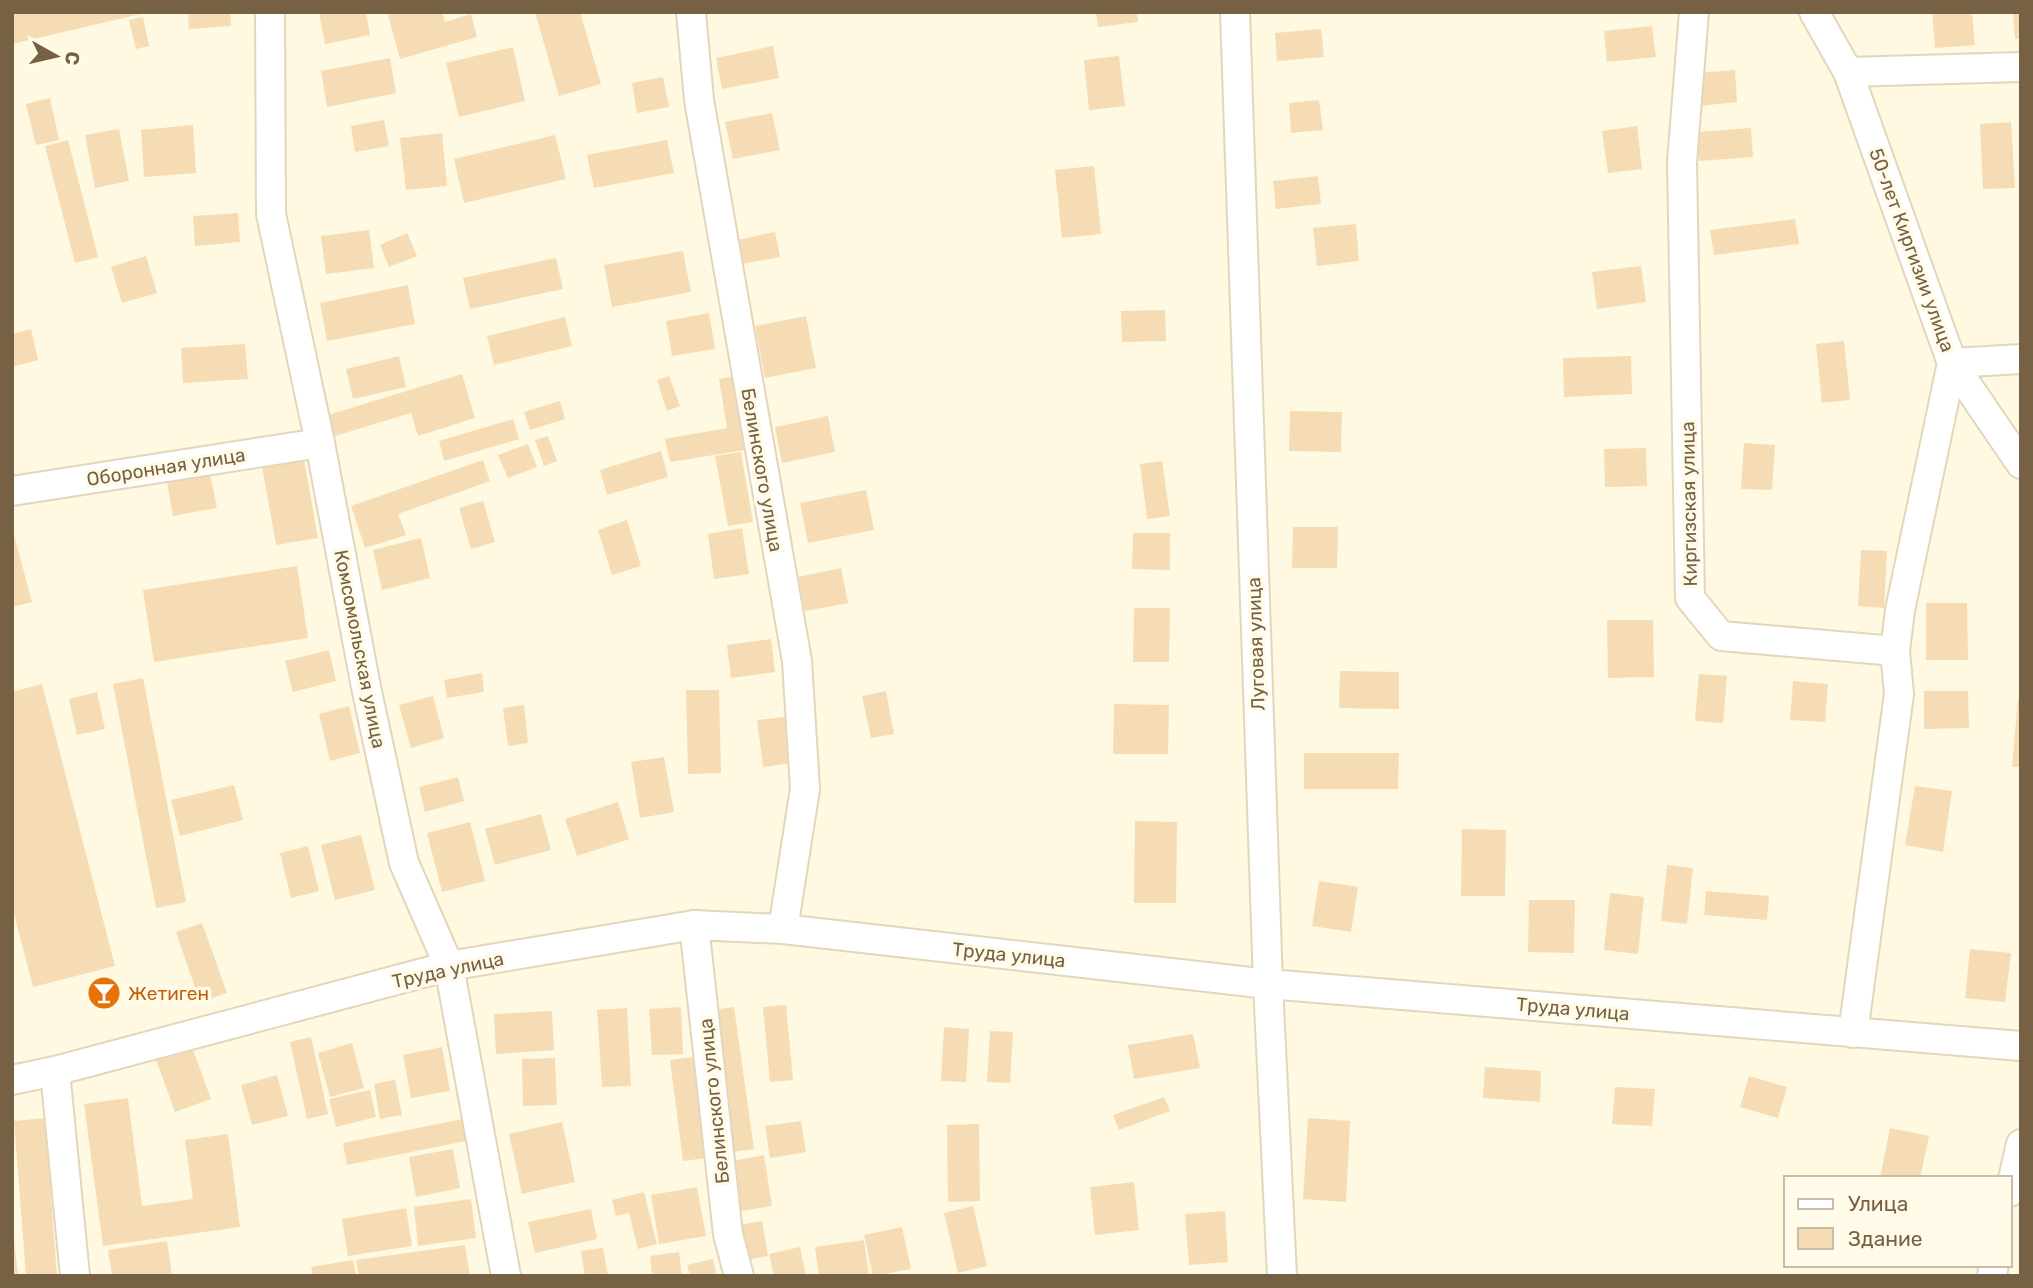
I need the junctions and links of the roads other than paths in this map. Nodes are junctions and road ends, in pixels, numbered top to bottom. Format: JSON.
{"nodes":[{"id":1,"x":270,"y":12,"type":"edge"},
{"id":2,"x":691,"y":12,"type":"edge"},
{"id":3,"x":1235,"y":12,"type":"edge"},
{"id":4,"x":1694,"y":12,"type":"edge"},
{"id":5,"x":1814,"y":12,"type":"edge"},
{"id":6,"x":2021,"y":67,"type":"edge"},
{"id":7,"x":1849,"y":72,"type":"junction"},
{"id":8,"x":2021,"y":359,"type":"edge"},
{"id":9,"x":1952,"y":363,"type":"junction"},
{"id":10,"x":320,"y":443,"type":"junction"},
{"id":11,"x":2021,"y":464,"type":"edge"},
{"id":12,"x":12,"y":491,"type":"edge"},
{"id":13,"x":1895,"y":651,"type":"junction"},
{"id":14,"x":694,"y":925,"type":"junction"},
{"id":15,"x":783,"y":929,"type":"junction"},
{"id":16,"x":449,"y":967,"type":"junction"},
{"id":17,"x":1268,"y":984,"type":"junction"},
{"id":18,"x":1853,"y":1033,"type":"junction"},
{"id":19,"x":2021,"y":1046,"type":"edge"},
{"id":20,"x":55,"y":1071,"type":"junction"},
{"id":21,"x":12,"y":1080,"type":"edge"},
{"id":22,"x":2021,"y":1144,"type":"edge"},
{"id":23,"x":2012,"y":1183,"type":"edge"},
{"id":24,"x":75,"y":1276,"type":"edge"},
{"id":25,"x":506,"y":1276,"type":"edge"},
{"id":26,"x":739,"y":1276,"type":"edge"},
{"id":27,"x":1282,"y":1276,"type":"edge"}],
"edges":[{"from":1,"to":10,"type":"street","name":"Комсомольская улица"},
{"from":2,"to":15,"type":"street","name":"Белинского улица"},
{"from":3,"to":17,"type":"street","name":"Луговая улица"},
{"from":4,"to":13,"type":"street","name":"Киргизская улица"},
{"from":5,"to":7,"type":"street","name":"50-лет Киргизии улица"},
{"from":6,"to":7,"type":"street"},
{"from":7,"to":9,"type":"street","name":"50-лет Киргизии улица"},
{"from":8,"to":9,"type":"street","name":"50-лет Киргизии улица"},
{"from":9,"to":11,"type":"street"},
{"from":9,"to":13,"type":"street"},
{"from":10,"to":12,"type":"street","name":"Оборонная улица"},
{"from":10,"to":16,"type":"street","name":"Комсомольская улица"},
{"from":13,"to":18,"type":"street"},
{"from":14,"to":15,"type":"street","name":"Труда улица"},
{"from":14,"to":16,"type":"street","name":"Труда улица"},
{"from":14,"to":26,"type":"street","name":"Белинского улица"},
{"from":15,"to":17,"type":"street","name":"Труда улица"},
{"from":16,"to":20,"type":"street","name":"Труда улица"},
{"from":16,"to":25,"type":"street","name":"Комсомольская улица"},
{"from":17,"to":18,"type":"street","name":"Труда улица"},
{"from":17,"to":27,"type":"street","name":"Луговая улица"},
{"from":18,"to":19,"type":"street","name":"Труда улица"},
{"from":20,"to":21,"type":"street","name":"Труда улица"},
{"from":20,"to":24,"type":"street"},
{"from":22,"to":23,"type":"street"}]}
